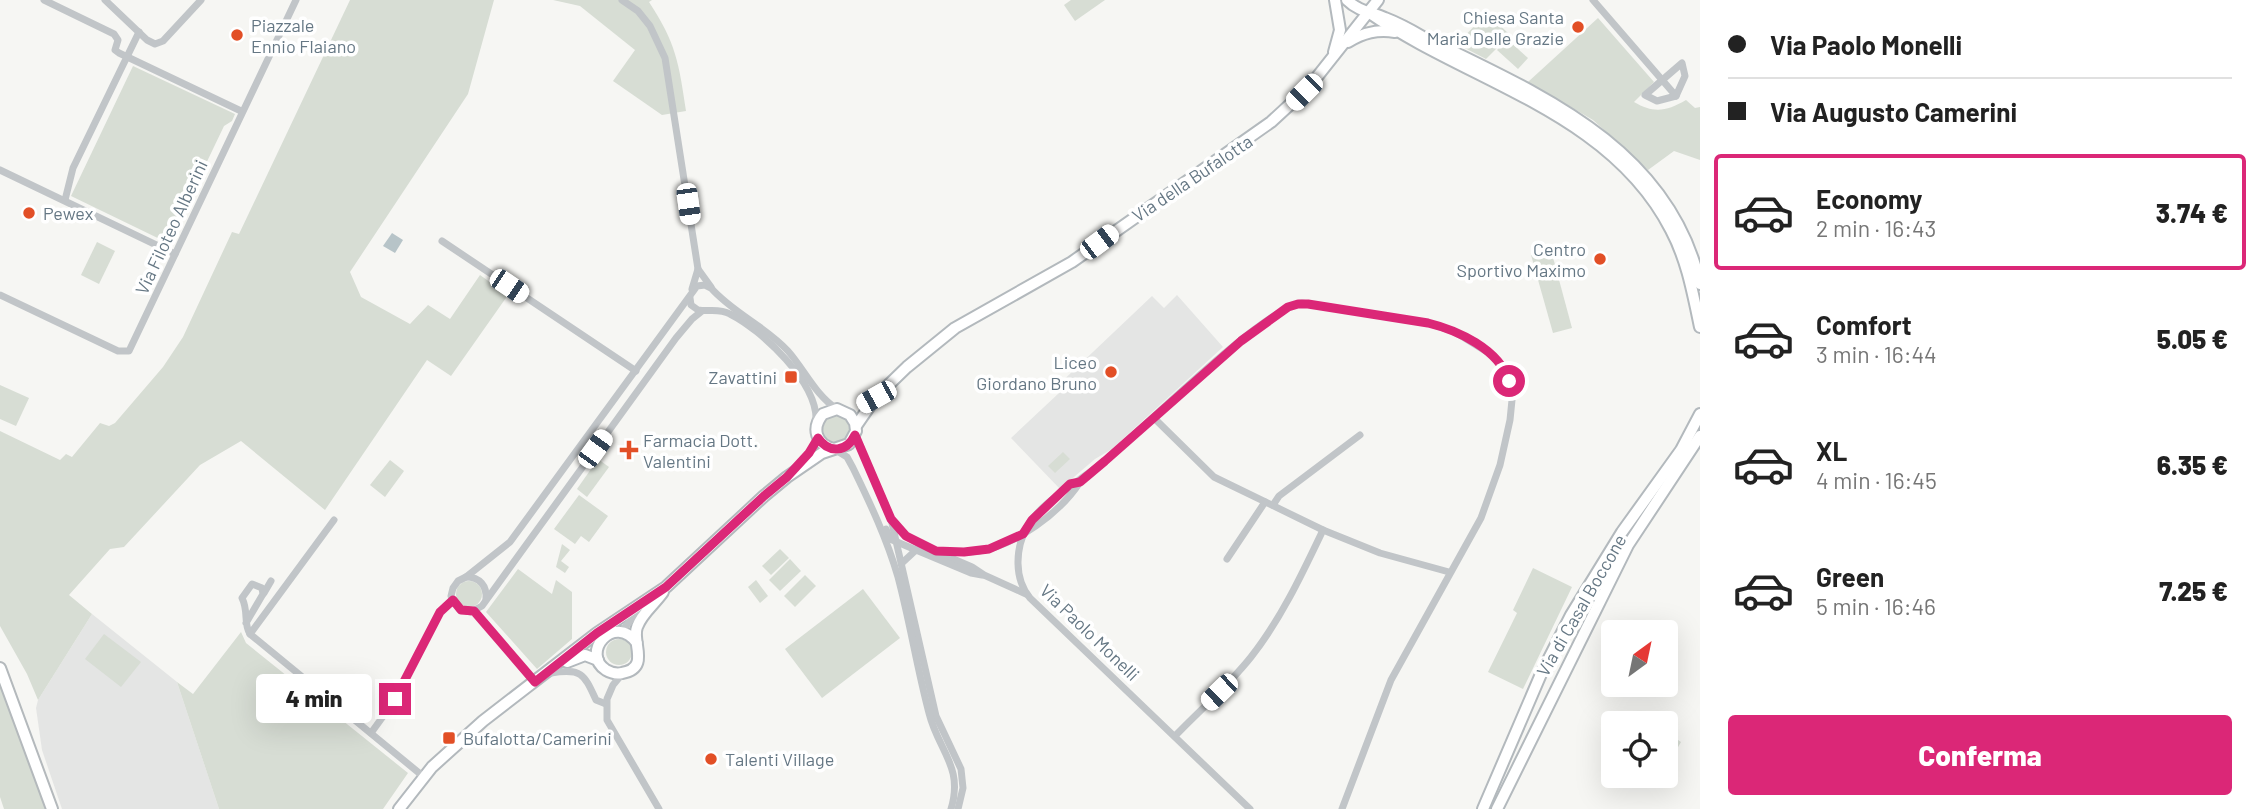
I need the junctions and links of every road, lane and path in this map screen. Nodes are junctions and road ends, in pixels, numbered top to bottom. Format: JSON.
{"nodes":[{"id":1,"x":44,"y":0,"type":"edge"},
{"id":2,"x":105,"y":0,"type":"edge"},
{"id":3,"x":201,"y":0,"type":"edge"},
{"id":4,"x":296,"y":0,"type":"edge"},
{"id":5,"x":622,"y":0,"type":"edge"},
{"id":6,"x":1335,"y":0,"type":"edge"},
{"id":7,"x":1347,"y":0,"type":"edge"},
{"id":8,"x":1378,"y":0,"type":"edge"},
{"id":9,"x":1593,"y":0,"type":"edge"},
{"id":10,"x":1368,"y":12,"type":"junction"},
{"id":11,"x":139,"y":32,"type":"junction"},
{"id":12,"x":1398,"y":33,"type":"junction"},
{"id":13,"x":1342,"y":46,"type":"junction"},
{"id":14,"x":126,"y":57,"type":"junction"},
{"id":15,"x":1331,"y":60,"type":"junction"},
{"id":16,"x":1662,"y":80,"type":"junction"},
{"id":17,"x":1676,"y":96,"type":"junction"},
{"id":18,"x":241,"y":111,"type":"junction"},
{"id":19,"x":0,"y":170,"type":"edge"},
{"id":20,"x":65,"y":200,"type":"junction"},
{"id":21,"x":442,"y":241,"type":"dead end"},
{"id":22,"x":176,"y":254,"type":"junction"},
{"id":23,"x":698,"y":269,"type":"junction"},
{"id":24,"x":1700,"y":284,"type":"edge"},
{"id":25,"x":713,"y":290,"type":"junction"},
{"id":26,"x":0,"y":295,"type":"edge"},
{"id":27,"x":690,"y":295,"type":"junction"},
{"id":28,"x":704,"y":311,"type":"junction"},
{"id":29,"x":1700,"y":327,"type":"edge"},
{"id":30,"x":636,"y":371,"type":"junction"},
{"id":31,"x":876,"y":397,"type":"junction"},
{"id":32,"x":841,"y":411,"type":"junction"},
{"id":33,"x":1700,"y":414,"type":"edge"},
{"id":34,"x":1154,"y":418,"type":"junction"},
{"id":35,"x":855,"y":430,"type":"junction"},
{"id":36,"x":817,"y":432,"type":"junction"},
{"id":37,"x":1360,"y":435,"type":"dead end"},
{"id":38,"x":1700,"y":436,"type":"edge"},
{"id":39,"x":834,"y":449,"type":"junction"},
{"id":40,"x":787,"y":477,"type":"junction"},
{"id":41,"x":877,"y":485,"type":"junction"},
{"id":42,"x":864,"y":492,"type":"junction"},
{"id":43,"x":869,"y":502,"type":"junction"},
{"id":44,"x":1269,"y":503,"type":"junction"},
{"id":45,"x":891,"y":519,"type":"junction"},
{"id":46,"x":334,"y":520,"type":"dead end"},
{"id":47,"x":1323,"y":530,"type":"junction"},
{"id":48,"x":1023,"y":534,"type":"junction"},
{"id":49,"x":897,"y":543,"type":"junction"},
{"id":50,"x":916,"y":550,"type":"junction"},
{"id":51,"x":936,"y":551,"type":"junction"},
{"id":52,"x":1227,"y":559,"type":"dead end"},
{"id":53,"x":902,"y":563,"type":"junction"},
{"id":54,"x":1449,"y":572,"type":"junction"},
{"id":55,"x":254,"y":573,"type":"dead end"},
{"id":56,"x":984,"y":575,"type":"junction"},
{"id":57,"x":466,"y":578,"type":"junction"},
{"id":58,"x":271,"y":581,"type":"dead end"},
{"id":59,"x":252,"y":584,"type":"junction"},
{"id":60,"x":666,"y":587,"type":"junction"},
{"id":61,"x":264,"y":594,"type":"junction"},
{"id":62,"x":1027,"y":594,"type":"junction"},
{"id":63,"x":652,"y":595,"type":"junction"},
{"id":64,"x":453,"y":600,"type":"junction"},
{"id":65,"x":485,"y":601,"type":"junction"},
{"id":66,"x":474,"y":611,"type":"junction"},
{"id":67,"x":246,"y":623,"type":"junction"},
{"id":68,"x":621,"y":632,"type":"junction"},
{"id":69,"x":250,"y":634,"type":"junction"},
{"id":70,"x":602,"y":639,"type":"junction"},
{"id":71,"x":637,"y":643,"type":"junction"},
{"id":72,"x":573,"y":651,"type":"junction"},
{"id":73,"x":598,"y":660,"type":"junction"},
{"id":74,"x":0,"y":668,"type":"edge"},
{"id":75,"x":551,"y":673,"type":"junction"},
{"id":76,"x":623,"y":673,"type":"junction"},
{"id":77,"x":535,"y":682,"type":"junction"},
{"id":78,"x":606,"y":704,"type":"junction"},
{"id":79,"x":371,"y":733,"type":"junction"},
{"id":80,"x":1175,"y":736,"type":"junction"},
{"id":81,"x":424,"y":777,"type":"junction"},
{"id":82,"x":52,"y":809,"type":"edge"},
{"id":83,"x":399,"y":809,"type":"edge"},
{"id":84,"x":659,"y":809,"type":"edge"},
{"id":85,"x":951,"y":809,"type":"edge"},
{"id":86,"x":958,"y":809,"type":"edge"},
{"id":87,"x":1250,"y":809,"type":"edge"},
{"id":88,"x":1342,"y":809,"type":"edge"},
{"id":89,"x":1483,"y":809,"type":"edge"},
{"id":90,"x":1497,"y":809,"type":"edge"}],
"edges":[{"from":1,"to":14,"type":"street"},
{"from":2,"to":11,"type":"street"},
{"from":3,"to":11,"type":"street"},
{"from":4,"to":18,"type":"street"},
{"from":5,"to":23,"type":"street"},
{"from":6,"to":15,"type":"street"},
{"from":7,"to":10,"type":"street"},
{"from":8,"to":10,"type":"street","name":"Via della Bufalotta"},
{"from":9,"to":16,"type":"street"},
{"from":10,"to":12,"type":"street"},
{"from":10,"to":13,"type":"street","name":"Via della Bufalotta"},
{"from":10,"to":24,"type":"street"},
{"from":11,"to":14,"type":"street"},
{"from":12,"to":13,"type":"street"},
{"from":12,"to":29,"type":"street"},
{"from":13,"to":15,"type":"street","name":"Via della Bufalotta"},
{"from":14,"to":18,"type":"street"},
{"from":14,"to":20,"type":"street"},
{"from":15,"to":31,"type":"street","name":"Via della Bufalotta"},
{"from":16,"to":17,"type":"street"},
{"from":16,"to":17,"type":"street"},
{"from":16,"to":17,"type":"street"},
{"from":18,"to":22,"type":"street","name":"Via Filoteo Alberini"},
{"from":19,"to":20,"type":"street"},
{"from":20,"to":22,"type":"street"},
{"from":21,"to":30,"type":"street"},
{"from":22,"to":26,"type":"street","name":"Via Filoteo Alberini"},
{"from":23,"to":25,"type":"street"},
{"from":23,"to":27,"type":"street"},
{"from":25,"to":27,"type":"street"},
{"from":25,"to":28,"type":"street"},
{"from":25,"to":32,"type":"street"},
{"from":27,"to":28,"type":"street"},
{"from":27,"to":30,"type":"street"},
{"from":28,"to":36,"type":"street"},
{"from":28,"to":65,"type":"street"},
{"from":30,"to":57,"type":"street"},
{"from":31,"to":32,"type":"street","name":"Via della Bufalotta"},
{"from":31,"to":35,"type":"street","name":"Via della Bufalotta"},
{"from":32,"to":35,"type":"street"},
{"from":32,"to":36,"type":"street"},
{"from":33,"to":89,"type":"street","name":"Via di Casal Boccone"},
{"from":34,"to":44,"type":"street"},
{"from":34,"to":48,"type":"street"},
{"from":34,"to":54,"type":"street"},
{"from":35,"to":39,"type":"street"},
{"from":35,"to":41,"type":"street"},
{"from":36,"to":39,"type":"street"},
{"from":36,"to":40,"type":"street"},
{"from":37,"to":44,"type":"street"},
{"from":38,"to":90,"type":"street","name":"Via di Casal Boccone"},
{"from":39,"to":40,"type":"street"},
{"from":39,"to":42,"type":"street"},
{"from":40,"to":60,"type":"street"},
{"from":41,"to":42,"type":"street"},
{"from":41,"to":45,"type":"street"},
{"from":42,"to":43,"type":"street"},
{"from":43,"to":49,"type":"street"},
{"from":43,"to":85,"type":"street"},
{"from":44,"to":47,"type":"street"},
{"from":44,"to":52,"type":"street"},
{"from":45,"to":49,"type":"street"},
{"from":45,"to":51,"type":"street"},
{"from":46,"to":69,"type":"street"},
{"from":47,"to":54,"type":"street"},
{"from":47,"to":80,"type":"street"},
{"from":48,"to":51,"type":"street"},
{"from":48,"to":62,"type":"street","name":"Via Paolo Monelli"},
{"from":49,"to":50,"type":"street"},
{"from":49,"to":53,"type":"street"},
{"from":50,"to":53,"type":"street"},
{"from":50,"to":56,"type":"street"},
{"from":51,"to":56,"type":"street"},
{"from":53,"to":86,"type":"street"},
{"from":54,"to":88,"type":"street"},
{"from":55,"to":59,"type":"street"},
{"from":56,"to":62,"type":"street"},
{"from":57,"to":64,"type":"street"},
{"from":57,"to":65,"type":"street"},
{"from":58,"to":61,"type":"street"},
{"from":59,"to":61,"type":"street"},
{"from":59,"to":67,"type":"street"},
{"from":60,"to":63,"type":"street"},
{"from":60,"to":71,"type":"street"},
{"from":61,"to":67,"type":"street"},
{"from":62,"to":80,"type":"street","name":"Via Paolo Monelli"},
{"from":63,"to":68,"type":"street"},
{"from":63,"to":72,"type":"street"},
{"from":64,"to":66,"type":"street"},
{"from":64,"to":79,"type":"street"},
{"from":65,"to":66,"type":"street"},
{"from":66,"to":77,"type":"street"},
{"from":67,"to":69,"type":"street"},
{"from":68,"to":70,"type":"street"},
{"from":68,"to":71,"type":"street"},
{"from":69,"to":79,"type":"street"},
{"from":70,"to":72,"type":"street"},
{"from":70,"to":73,"type":"street"},
{"from":71,"to":76,"type":"street"},
{"from":72,"to":77,"type":"street"},
{"from":73,"to":75,"type":"street"},
{"from":73,"to":76,"type":"street"},
{"from":74,"to":82,"type":"street"},
{"from":75,"to":77,"type":"street"},
{"from":75,"to":78,"type":"street"},
{"from":76,"to":78,"type":"street"},
{"from":77,"to":81,"type":"street"},
{"from":78,"to":84,"type":"street"},
{"from":79,"to":81,"type":"street"},
{"from":80,"to":87,"type":"street","name":"Via Paolo Monelli"},
{"from":81,"to":83,"type":"street"}]}
